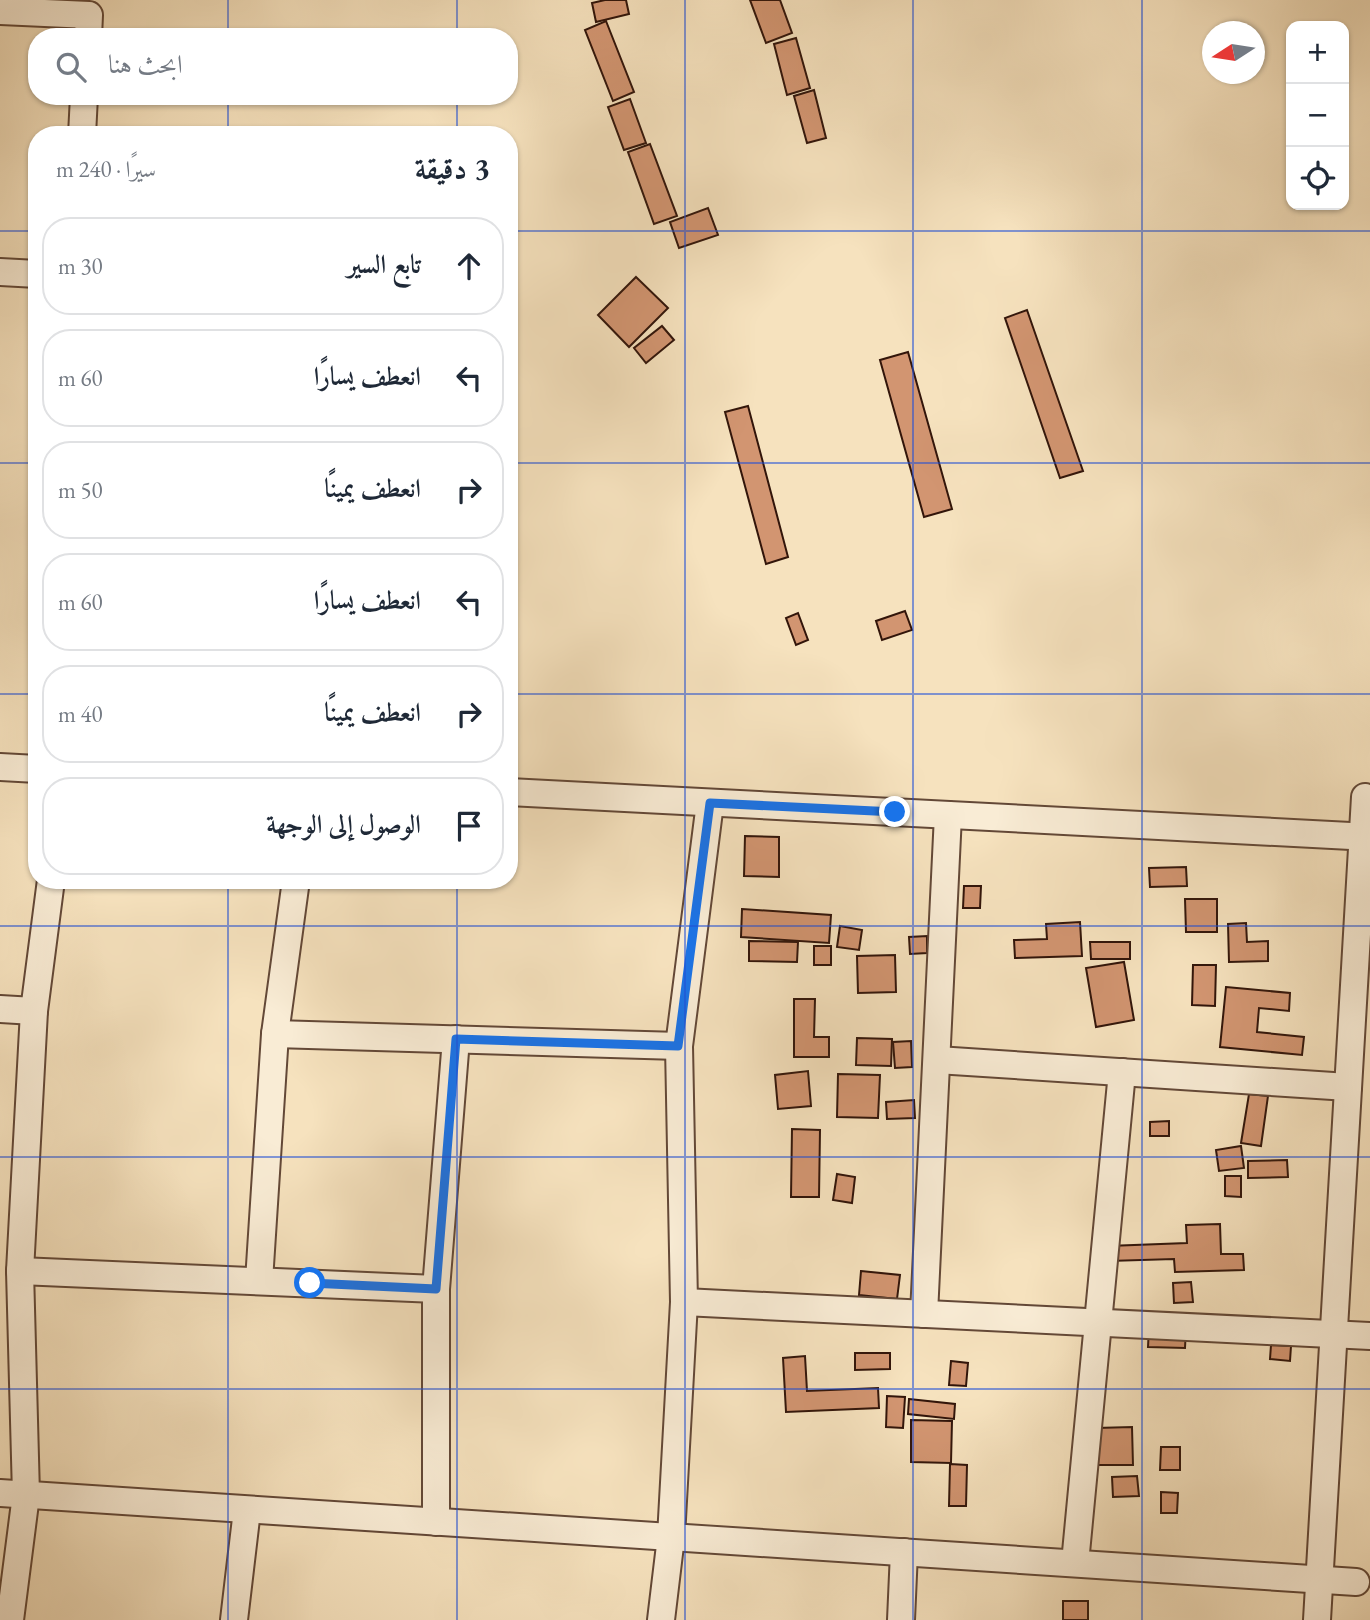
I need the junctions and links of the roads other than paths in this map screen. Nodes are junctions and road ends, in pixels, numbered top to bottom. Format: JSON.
{"nodes":[{"id":1,"x":0,"y":11,"type":"edge"},
{"id":2,"x":88,"y":28,"type":"edge"},
{"id":3,"x":84,"y":105,"type":"edge"},
{"id":4,"x":83,"y":126,"type":"edge"},
{"id":5,"x":0,"y":272,"type":"edge"},
{"id":6,"x":28,"y":274,"type":"edge"},
{"id":7,"x":0,"y":767,"type":"edge"},
{"id":8,"x":28,"y":769,"type":"edge"},
{"id":9,"x":518,"y":792,"type":"edge"},
{"id":10,"x":1365,"y":797,"type":"dead end"},
{"id":11,"x":710,"y":803,"type":"junction"},
{"id":12,"x":948,"y":815,"type":"junction"},
{"id":13,"x":1366,"y":836,"type":"edge"},
{"id":14,"x":50,"y":889,"type":"edge"},
{"id":15,"x":295,"y":889,"type":"edge"},
{"id":16,"x":0,"y":1009,"type":"edge"},
{"id":17,"x":34,"y":1011,"type":"junction"},
{"id":18,"x":275,"y":1034,"type":"junction"},
{"id":19,"x":456,"y":1039,"type":"junction"},
{"id":20,"x":678,"y":1046,"type":"junction"},
{"id":21,"x":937,"y":1060,"type":"junction"},
{"id":22,"x":1122,"y":1072,"type":"junction"},
{"id":23,"x":1348,"y":1087,"type":"junction"},
{"id":24,"x":20,"y":1271,"type":"junction"},
{"id":25,"x":259,"y":1281,"type":"junction"},
{"id":26,"x":436,"y":1289,"type":"junction"},
{"id":27,"x":684,"y":1302,"type":"junction"},
{"id":28,"x":924,"y":1314,"type":"junction"},
{"id":29,"x":1098,"y":1322,"type":"junction"},
{"id":30,"x":1334,"y":1334,"type":"junction"},
{"id":31,"x":1370,"y":1336,"type":"edge"},
{"id":32,"x":13,"y":1494,"type":"edge"},
{"id":33,"x":247,"y":1510,"type":"junction"},
{"id":34,"x":436,"y":1522,"type":"junction"},
{"id":35,"x":671,"y":1537,"type":"junction"},
{"id":36,"x":904,"y":1552,"type":"junction"},
{"id":37,"x":1074,"y":1563,"type":"junction"},
{"id":38,"x":1320,"y":1579,"type":"junction"},
{"id":39,"x":1356,"y":1581,"type":"dead end"},
{"id":40,"x":10,"y":1620,"type":"edge"},
{"id":41,"x":234,"y":1620,"type":"edge"},
{"id":42,"x":661,"y":1620,"type":"edge"},
{"id":43,"x":901,"y":1620,"type":"edge"},
{"id":44,"x":1317,"y":1620,"type":"edge"}],
"edges":[{"from":1,"to":2,"type":"street"},
{"from":3,"to":4,"type":"street"},
{"from":5,"to":6,"type":"street"},
{"from":7,"to":8,"type":"street"},
{"from":9,"to":11,"type":"street"},
{"from":10,"to":13,"type":"street"},
{"from":11,"to":12,"type":"street"},
{"from":11,"to":20,"type":"street"},
{"from":12,"to":13,"type":"street"},
{"from":12,"to":21,"type":"street"},
{"from":13,"to":23,"type":"street"},
{"from":14,"to":17,"type":"street"},
{"from":15,"to":18,"type":"street"},
{"from":16,"to":17,"type":"street"},
{"from":17,"to":24,"type":"street"},
{"from":18,"to":19,"type":"street"},
{"from":18,"to":25,"type":"street"},
{"from":19,"to":20,"type":"street"},
{"from":19,"to":26,"type":"street"},
{"from":20,"to":27,"type":"street"},
{"from":21,"to":22,"type":"street"},
{"from":21,"to":28,"type":"street"},
{"from":22,"to":23,"type":"street"},
{"from":22,"to":29,"type":"street"},
{"from":23,"to":30,"type":"street"},
{"from":24,"to":25,"type":"street"},
{"from":24,"to":32,"type":"street"},
{"from":25,"to":26,"type":"street"},
{"from":26,"to":34,"type":"street"},
{"from":27,"to":28,"type":"street"},
{"from":27,"to":35,"type":"street"},
{"from":28,"to":29,"type":"street"},
{"from":29,"to":30,"type":"street"},
{"from":29,"to":37,"type":"street"},
{"from":30,"to":31,"type":"street"},
{"from":30,"to":38,"type":"street"},
{"from":32,"to":33,"type":"street"},
{"from":32,"to":40,"type":"street"},
{"from":33,"to":34,"type":"street"},
{"from":33,"to":41,"type":"street"},
{"from":34,"to":35,"type":"street"},
{"from":35,"to":36,"type":"street"},
{"from":35,"to":42,"type":"street"},
{"from":36,"to":37,"type":"street"},
{"from":36,"to":43,"type":"street"},
{"from":37,"to":38,"type":"street"},
{"from":38,"to":39,"type":"street"},
{"from":38,"to":44,"type":"street"}]}
